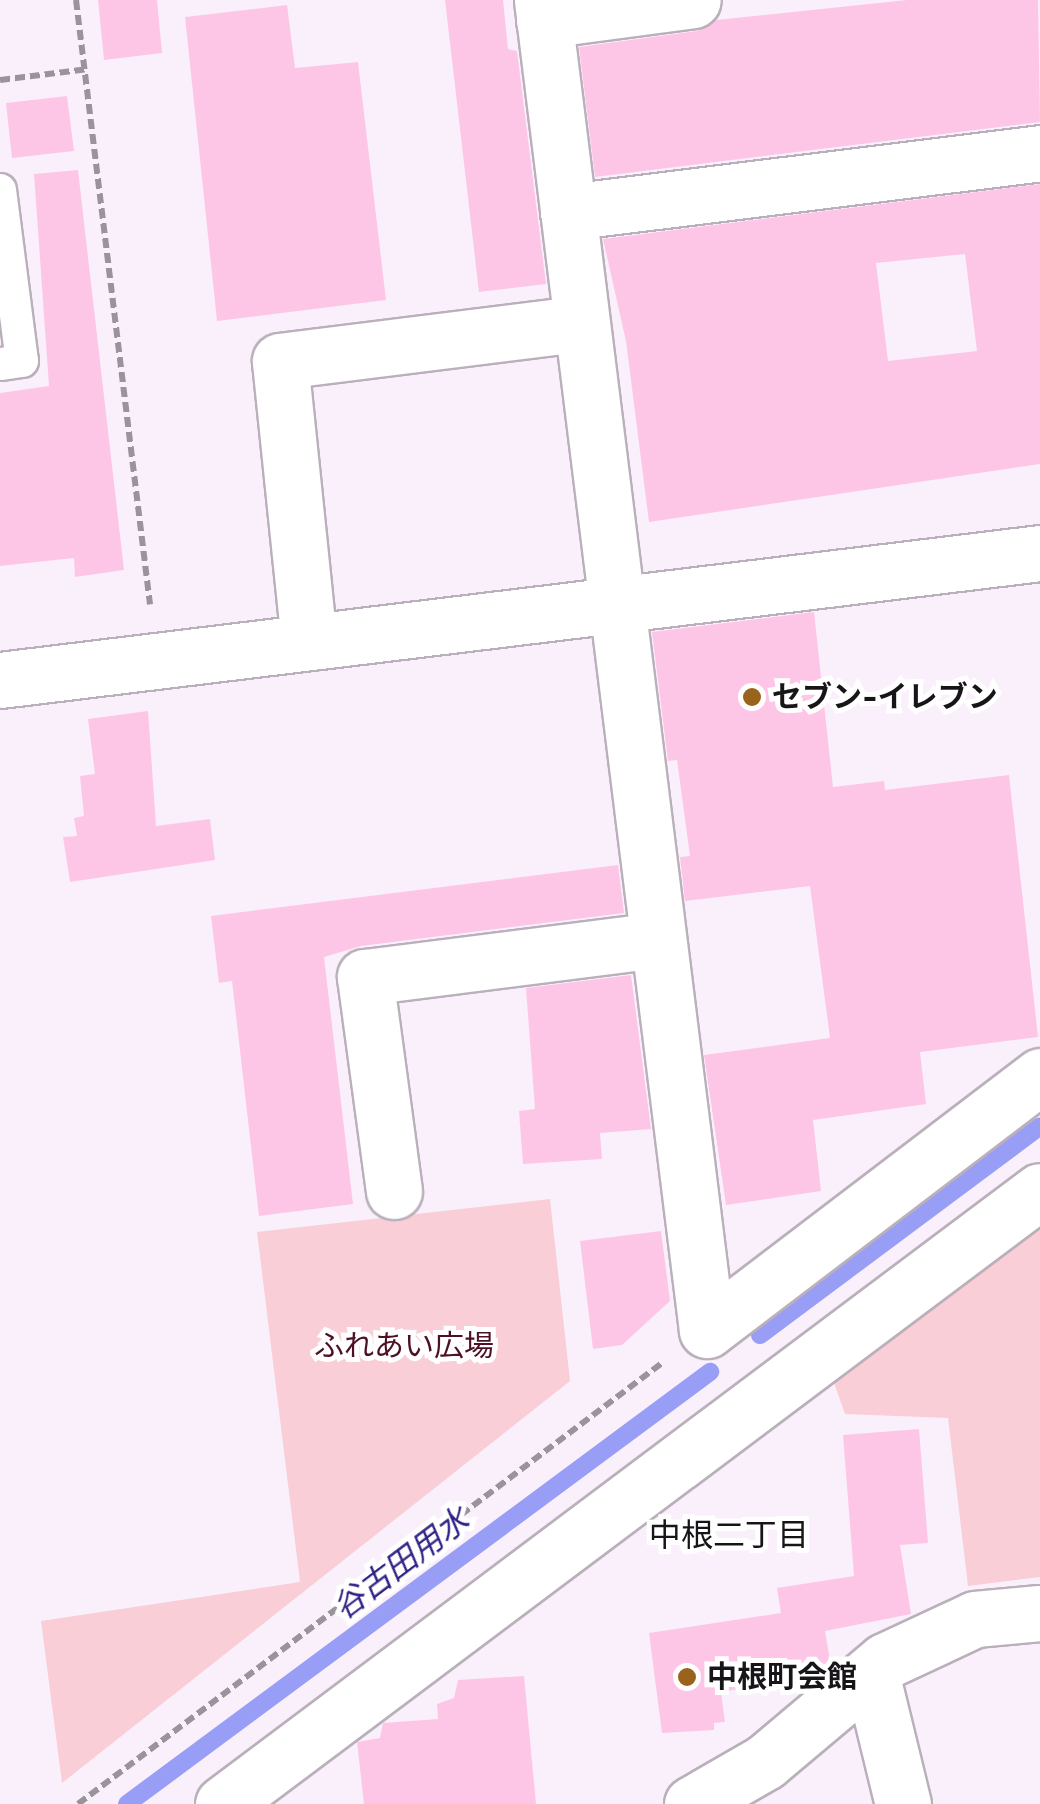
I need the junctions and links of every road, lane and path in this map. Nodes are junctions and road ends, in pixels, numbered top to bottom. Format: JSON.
{"nodes":[{"id":1,"x":76,"y":0,"type":"edge"},
{"id":2,"x":693,"y":0,"type":"edge"},
{"id":3,"x":543,"y":10,"type":"edge"},
{"id":4,"x":88,"y":69,"type":"junction"},
{"id":5,"x":0,"y":80,"type":"edge"},
{"id":6,"x":1040,"y":154,"type":"edge"},
{"id":7,"x":0,"y":190,"type":"edge"},
{"id":8,"x":568,"y":212,"type":"junction"},
{"id":9,"x":579,"y":324,"type":"junction"},
{"id":10,"x":0,"y":364,"type":"edge"},
{"id":11,"x":1040,"y":553,"type":"edge"},
{"id":12,"x":617,"y":605,"type":"junction"},
{"id":13,"x":309,"y":642,"type":"junction"},
{"id":14,"x":157,"y":661,"type":"junction"},
{"id":15,"x":0,"y":680,"type":"edge"},
{"id":16,"x":658,"y":940,"type":"junction"},
{"id":17,"x":1040,"y":1076,"type":"edge"},
{"id":18,"x":394,"y":1191,"type":"dead end"},
{"id":19,"x":1040,"y":1191,"type":"edge"},
{"id":20,"x":707,"y":1330,"type":"junction"},
{"id":21,"x":1040,"y":1613,"type":"edge"},
{"id":22,"x":872,"y":1677,"type":"junction"},
{"id":23,"x":78,"y":1804,"type":"edge"},
{"id":24,"x":223,"y":1804,"type":"edge"},
{"id":25,"x":692,"y":1804,"type":"edge"},
{"id":26,"x":903,"y":1804,"type":"edge"}],
"edges":[{"from":1,"to":4,"type":"path"},
{"from":2,"to":3,"type":"street"},
{"from":3,"to":8,"type":"street"},
{"from":4,"to":5,"type":"path"},
{"from":4,"to":14,"type":"path"},
{"from":6,"to":8,"type":"street"},
{"from":7,"to":10,"type":"lane"},
{"from":8,"to":9,"type":"street"},
{"from":9,"to":12,"type":"street"},
{"from":9,"to":13,"type":"street"},
{"from":11,"to":12,"type":"street"},
{"from":12,"to":13,"type":"street"},
{"from":12,"to":16,"type":"street"},
{"from":13,"to":14,"type":"street"},
{"from":14,"to":15,"type":"street"},
{"from":16,"to":18,"type":"street"},
{"from":16,"to":20,"type":"street"},
{"from":17,"to":20,"type":"street"},
{"from":19,"to":24,"type":"street"},
{"from":20,"to":23,"type":"path"},
{"from":21,"to":22,"type":"street"},
{"from":22,"to":25,"type":"street"},
{"from":22,"to":26,"type":"street"}]}
